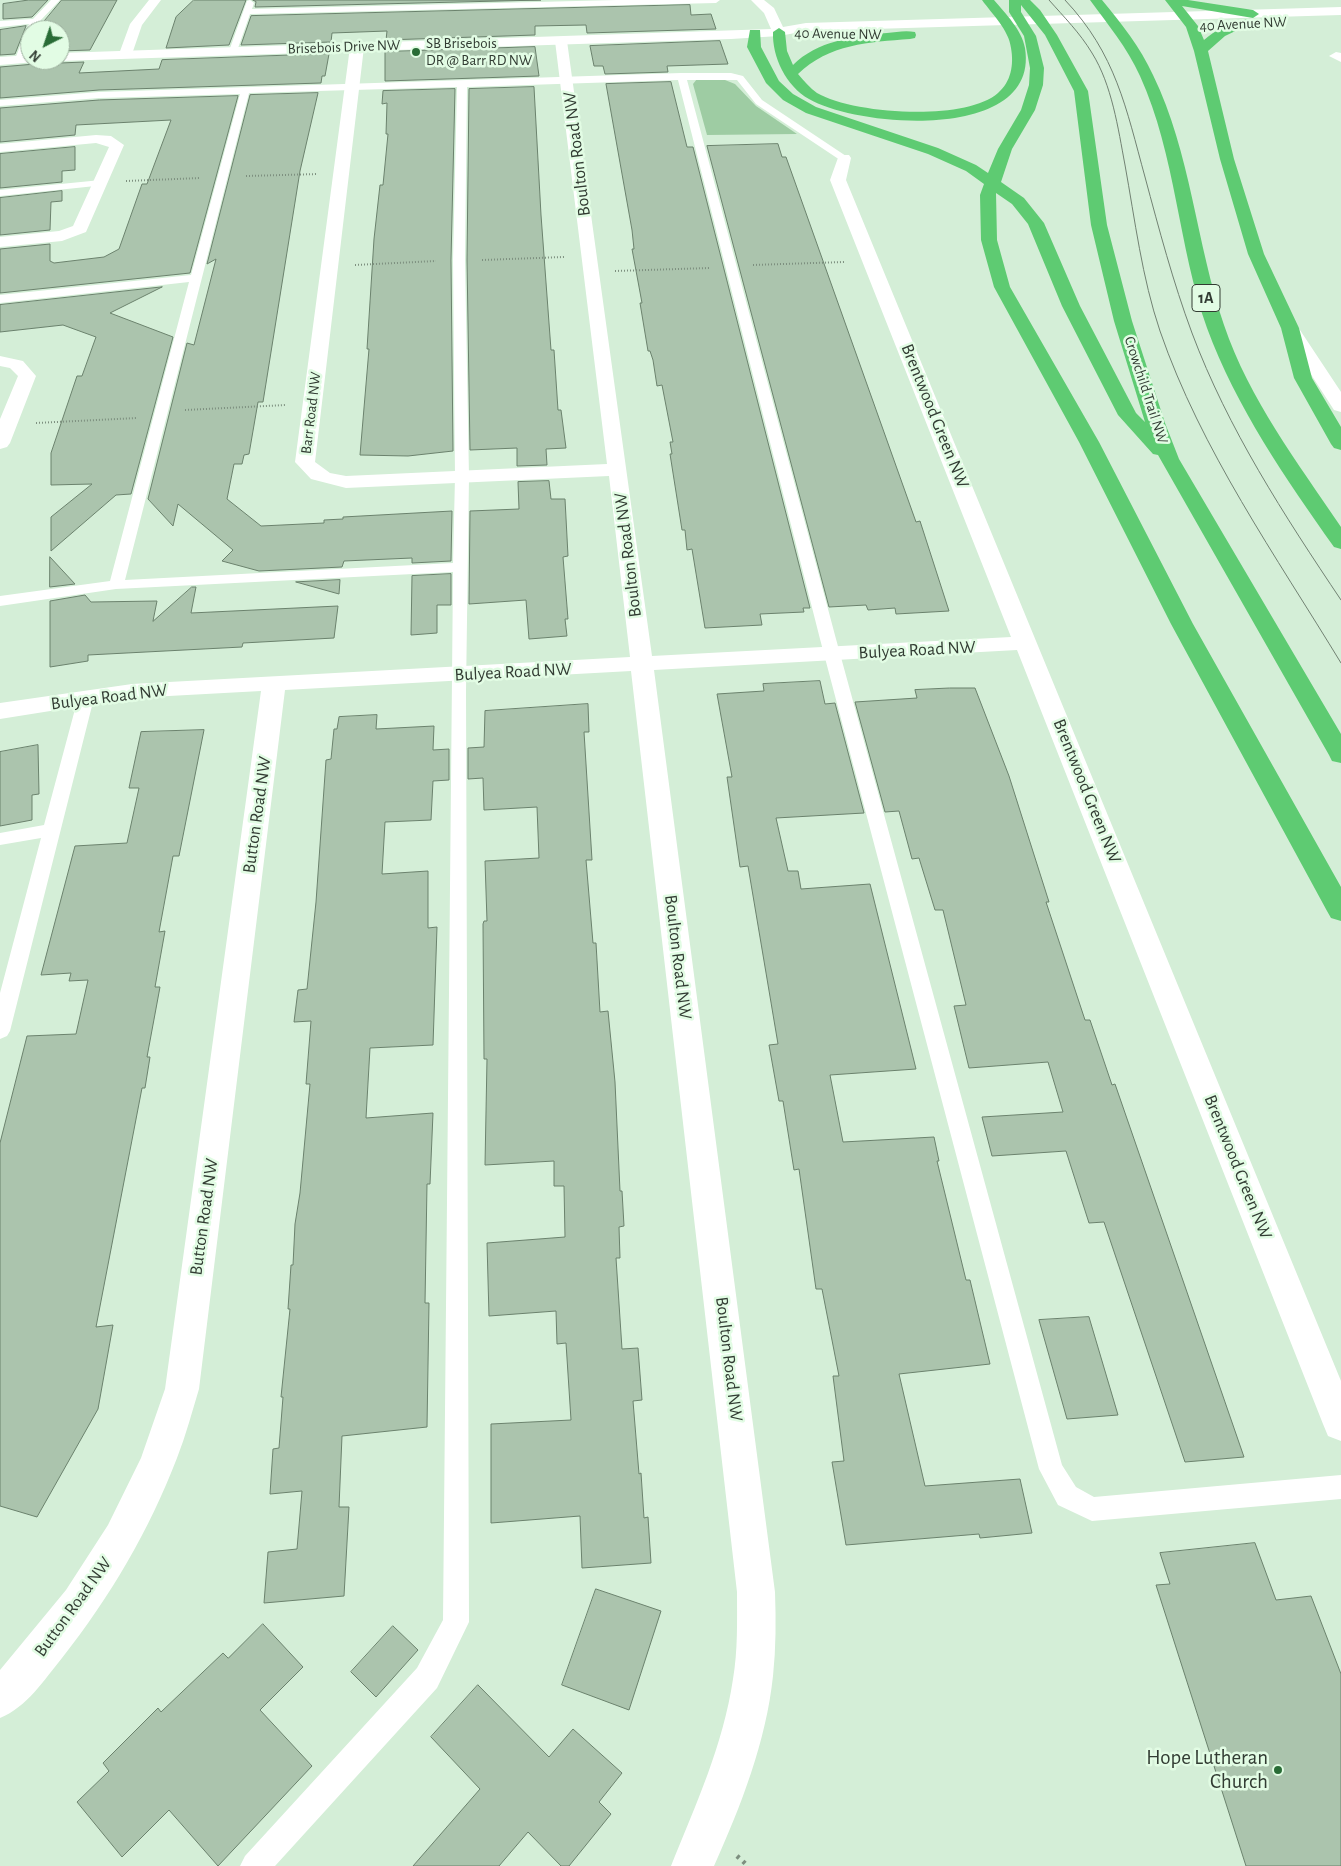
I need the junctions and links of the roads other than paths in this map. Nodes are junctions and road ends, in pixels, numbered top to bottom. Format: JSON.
{"nodes":[{"id":1,"x":56,"y":0,"type":"edge"},
{"id":2,"x":155,"y":0,"type":"edge"},
{"id":3,"x":252,"y":0,"type":"edge"},
{"id":4,"x":716,"y":0,"type":"edge"},
{"id":5,"x":988,"y":0,"type":"edge"},
{"id":6,"x":1024,"y":0,"type":"edge"},
{"id":7,"x":1096,"y":0,"type":"edge"},
{"id":8,"x":1173,"y":0,"type":"edge"},
{"id":9,"x":1015,"y":6,"type":"edge"},
{"id":10,"x":753,"y":7,"type":"edge"},
{"id":11,"x":1341,"y":11,"type":"edge"},
{"id":12,"x":246,"y":12,"type":"junction"},
{"id":13,"x":1249,"y":19,"type":"junction"},
{"id":14,"x":39,"y":20,"type":"edge"},
{"id":15,"x":1341,"y":20,"type":"edge"},
{"id":16,"x":1189,"y":21,"type":"junction"},
{"id":17,"x":0,"y":24,"type":"edge"},
{"id":18,"x":20,"y":26,"type":"edge"},
{"id":19,"x":778,"y":32,"type":"junction"},
{"id":20,"x":755,"y":33,"type":"junction"},
{"id":21,"x":910,"y":34,"type":"junction"},
{"id":22,"x":1022,"y":36,"type":"junction"},
{"id":23,"x":561,"y":41,"type":"junction"},
{"id":24,"x":357,"y":47,"type":"junction"},
{"id":25,"x":233,"y":51,"type":"junction"},
{"id":26,"x":1201,"y":51,"type":"junction"},
{"id":27,"x":126,"y":54,"type":"junction"},
{"id":28,"x":70,"y":57,"type":"edge"},
{"id":29,"x":20,"y":59,"type":"edge"},
{"id":30,"x":0,"y":61,"type":"edge"},
{"id":31,"x":792,"y":74,"type":"junction"},
{"id":32,"x":681,"y":76,"type":"junction"},
{"id":33,"x":568,"y":80,"type":"junction"},
{"id":34,"x":462,"y":84,"type":"junction"},
{"id":35,"x":353,"y":87,"type":"junction"},
{"id":36,"x":245,"y":91,"type":"junction"},
{"id":37,"x":0,"y":103,"type":"edge"},
{"id":38,"x":0,"y":148,"type":"edge"},
{"id":39,"x":844,"y":158,"type":"joint"},
{"id":40,"x":101,"y":183,"type":"junction"},
{"id":41,"x":0,"y":193,"type":"edge"},
{"id":42,"x":0,"y":242,"type":"edge"},
{"id":43,"x":196,"y":278,"type":"junction"},
{"id":44,"x":0,"y":299,"type":"edge"},
{"id":45,"x":1290,"y":328,"type":"junction"},
{"id":46,"x":0,"y":361,"type":"edge"},
{"id":47,"x":1341,"y":406,"type":"edge"},
{"id":48,"x":2,"y":435,"type":"edge"},
{"id":49,"x":1341,"y":444,"type":"edge"},
{"id":50,"x":1169,"y":459,"type":"junction"},
{"id":51,"x":618,"y":470,"type":"junction"},
{"id":52,"x":462,"y":477,"type":"junction"},
{"id":53,"x":1341,"y":544,"type":"edge"},
{"id":54,"x":460,"y":567,"type":"junction"},
{"id":55,"x":116,"y":585,"type":"junction"},
{"id":56,"x":0,"y":601,"type":"edge"},
{"id":57,"x":1027,"y":643,"type":"junction"},
{"id":58,"x":833,"y":655,"type":"junction"},
{"id":59,"x":641,"y":665,"type":"junction"},
{"id":60,"x":459,"y":674,"type":"junction"},
{"id":61,"x":274,"y":684,"type":"junction"},
{"id":62,"x":86,"y":698,"type":"junction"},
{"id":63,"x":0,"y":711,"type":"edge"},
{"id":64,"x":1341,"y":755,"type":"edge"},
{"id":65,"x":51,"y":830,"type":"junction"},
{"id":66,"x":0,"y":839,"type":"edge"},
{"id":67,"x":1341,"y":911,"type":"edge"},
{"id":68,"x":0,"y":1031,"type":"edge"},
{"id":69,"x":1341,"y":1424,"type":"edge"},
{"id":70,"x":1341,"y":1487,"type":"edge"},
{"id":71,"x":0,"y":1698,"type":"edge"},
{"id":72,"x":255,"y":1866,"type":"edge"},
{"id":73,"x":692,"y":1866,"type":"edge"}],
"edges":[{"from":1,"to":14,"type":"lane"},
{"from":2,"to":27,"type":"street"},
{"from":3,"to":12,"type":"lane"},
{"from":4,"to":12,"type":"lane"},
{"from":5,"to":22,"type":"highway"},
{"from":6,"to":50,"type":"highway","name":"Crowchild Trail NW"},
{"from":7,"to":53,"type":"highway","number":"1A"},
{"from":8,"to":13,"type":"highway"},
{"from":8,"to":16,"type":"highway"},
{"from":9,"to":22,"type":"highway"},
{"from":10,"to":19,"type":"street"},
{"from":10,"to":20,"type":"street"},
{"from":11,"to":13,"type":"street","name":"40 Avenue NW"},
{"from":12,"to":25,"type":"lane"},
{"from":13,"to":15,"type":"street","name":"40 Avenue NW"},
{"from":13,"to":16,"type":"street","name":"40 Avenue NW"},
{"from":13,"to":26,"type":"highway"},
{"from":16,"to":19,"type":"street","name":"40 Avenue NW"},
{"from":16,"to":21,"type":"street","name":"40 Avenue NW"},
{"from":16,"to":26,"type":"highway"},
{"from":17,"to":18,"type":"lane"},
{"from":19,"to":20,"type":"street","name":"Brisebois Drive NW"},
{"from":19,"to":21,"type":"street","name":"40 Avenue NW"},
{"from":19,"to":31,"type":"highway"},
{"from":20,"to":23,"type":"street","name":"Brisebois Drive NW"},
{"from":20,"to":50,"type":"highway"},
{"from":21,"to":31,"type":"highway"},
{"from":22,"to":31,"type":"highway"},
{"from":22,"to":67,"type":"highway"},
{"from":23,"to":24,"type":"street","name":"Brisebois Drive NW"},
{"from":23,"to":33,"type":"street","name":"Boulton Road NW"},
{"from":24,"to":25,"type":"street","name":"Brisebois Drive NW"},
{"from":24,"to":35,"type":"street","name":"Barr Road NW"},
{"from":25,"to":27,"type":"street","name":"Brisebois Drive NW"},
{"from":26,"to":45,"type":"highway"},
{"from":27,"to":28,"type":"street","name":"Brisebois Drive NW"},
{"from":29,"to":30,"type":"street"},
{"from":32,"to":33,"type":"lane"},
{"from":32,"to":39,"type":"lane"},
{"from":32,"to":58,"type":"lane"},
{"from":33,"to":34,"type":"lane"},
{"from":33,"to":51,"type":"street","name":"Boulton Road NW"},
{"from":34,"to":35,"type":"lane"},
{"from":34,"to":52,"type":"lane"},
{"from":35,"to":36,"type":"lane"},
{"from":35,"to":52,"type":"street","name":"Barr Road NW"},
{"from":36,"to":37,"type":"lane"},
{"from":36,"to":43,"type":"lane"},
{"from":38,"to":40,"type":"street"},
{"from":39,"to":57,"type":"street","name":"Brentwood Green NW"},
{"from":40,"to":41,"type":"lane"},
{"from":40,"to":42,"type":"street"},
{"from":43,"to":44,"type":"lane"},
{"from":43,"to":55,"type":"lane"},
{"from":45,"to":47,"type":"street"},
{"from":45,"to":49,"type":"highway"},
{"from":46,"to":48,"type":"street"},
{"from":50,"to":64,"type":"highway","name":"Crowchild Trail NW"},
{"from":51,"to":52,"type":"street","name":"Barr Road NW"},
{"from":51,"to":59,"type":"street","name":"Boulton Road NW"},
{"from":52,"to":54,"type":"lane"},
{"from":54,"to":55,"type":"lane"},
{"from":54,"to":60,"type":"lane"},
{"from":55,"to":56,"type":"lane"},
{"from":57,"to":58,"type":"street","name":"Bulyea Road NW"},
{"from":57,"to":69,"type":"street","name":"Brentwood Green NW"},
{"from":58,"to":59,"type":"street","name":"Bulyea Road NW"},
{"from":58,"to":70,"type":"lane"},
{"from":59,"to":60,"type":"street","name":"Bulyea Road NW"},
{"from":59,"to":73,"type":"street","name":"Boulton Road NW"},
{"from":60,"to":61,"type":"street","name":"Bulyea Road NW"},
{"from":60,"to":72,"type":"lane"},
{"from":61,"to":62,"type":"street","name":"Bulyea Road NW"},
{"from":61,"to":71,"type":"street","name":"Button Road NW"},
{"from":62,"to":63,"type":"street","name":"Bulyea Road NW"},
{"from":62,"to":65,"type":"lane"},
{"from":65,"to":66,"type":"lane"},
{"from":65,"to":68,"type":"lane"}]}
